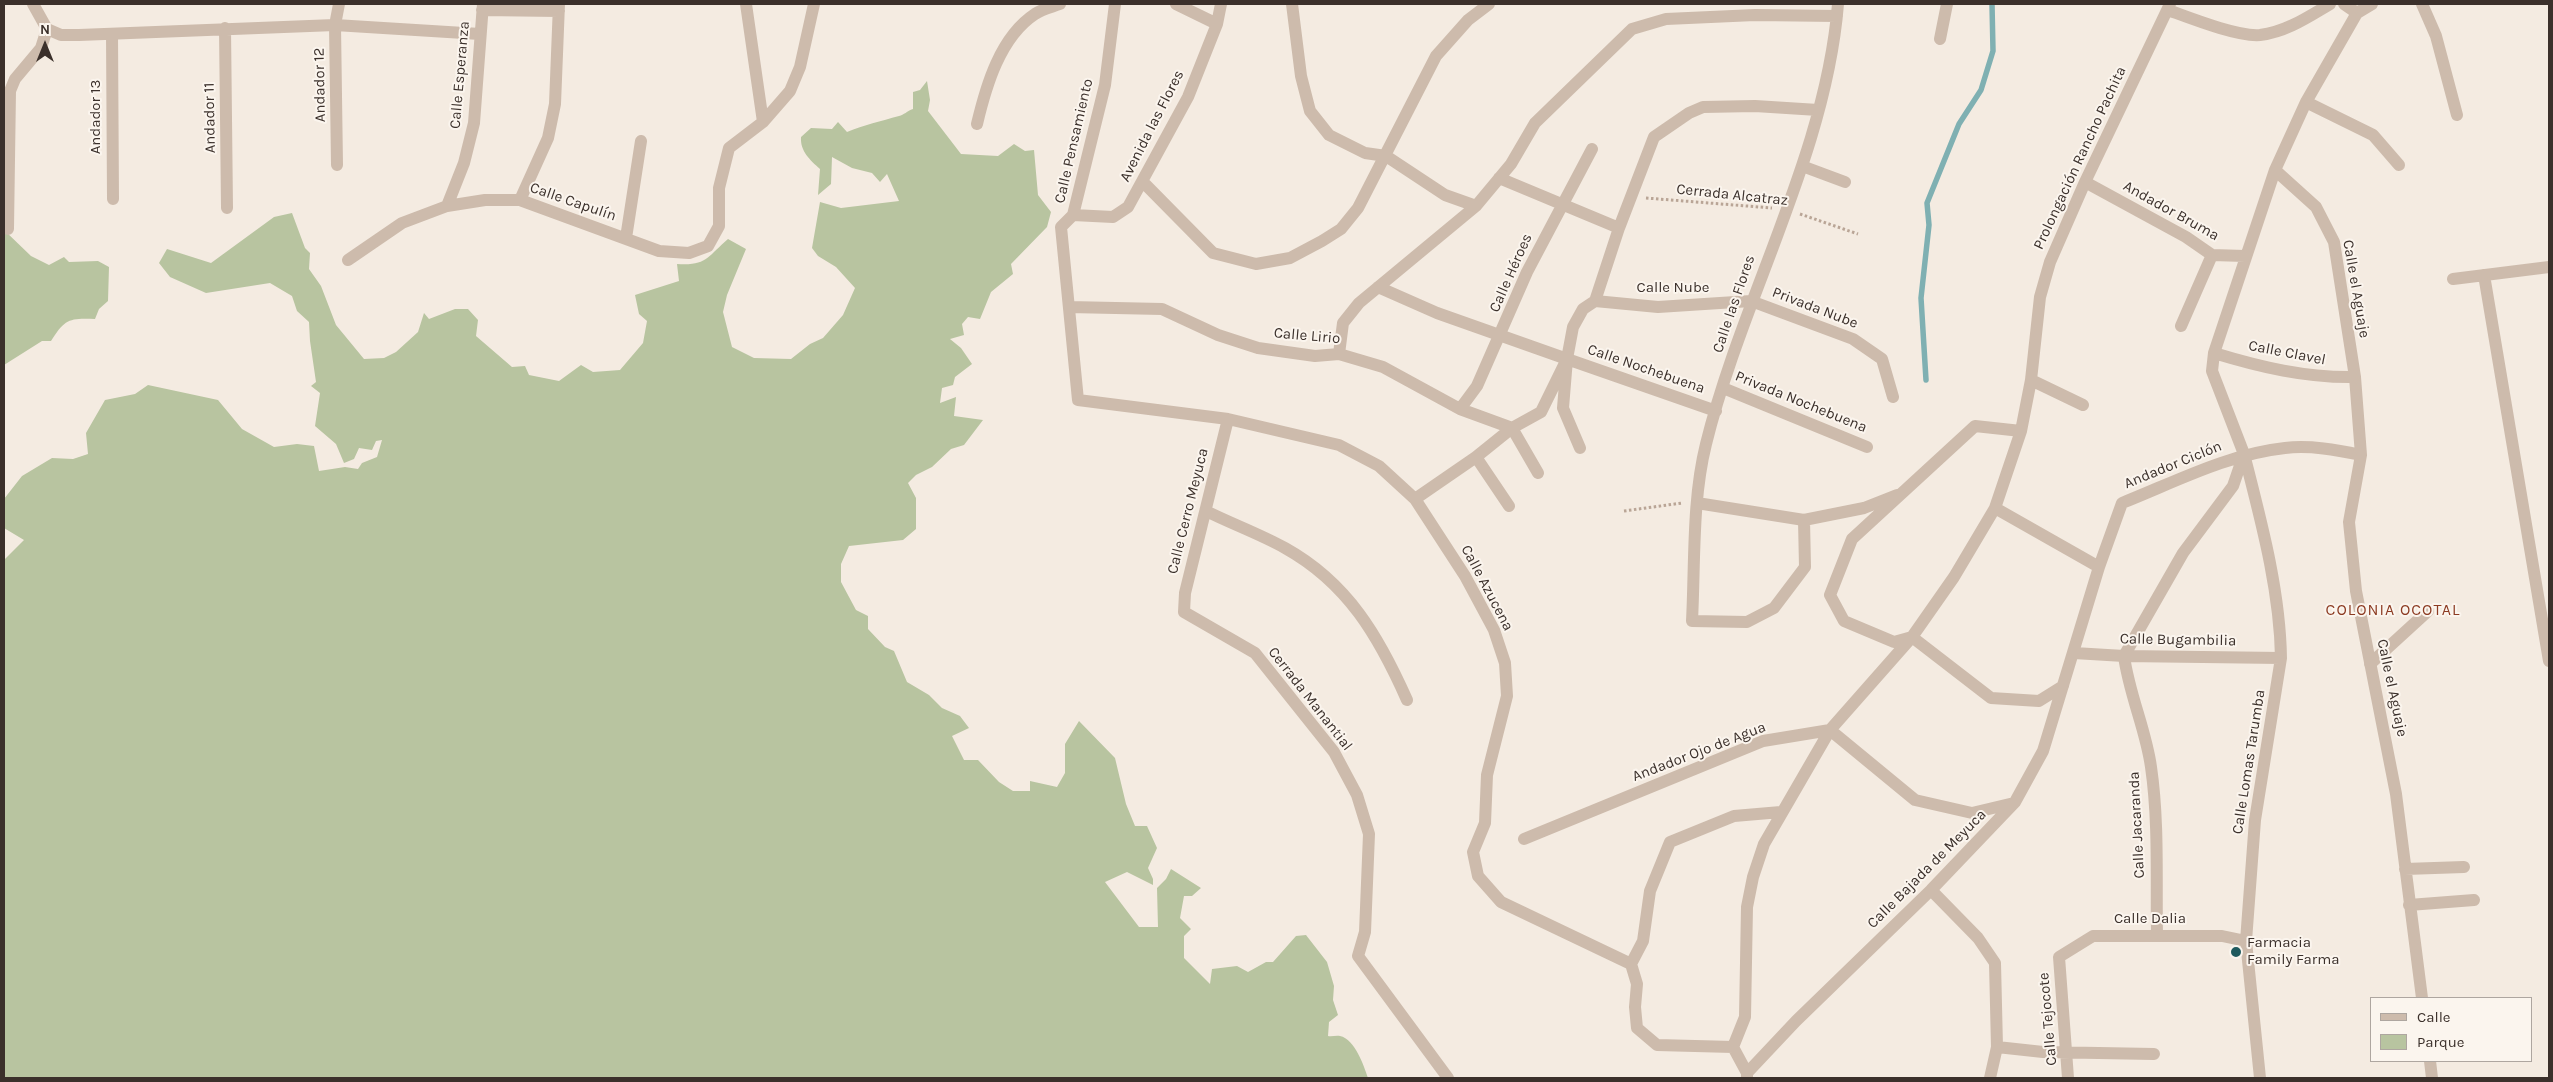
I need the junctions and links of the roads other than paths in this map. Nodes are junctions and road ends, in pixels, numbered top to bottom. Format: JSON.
{"nodes":[{"id":1,"x":33,"y":4,"type":"edge"},
{"id":2,"x":339,"y":4,"type":"edge"},
{"id":3,"x":746,"y":4,"type":"edge"},
{"id":4,"x":814,"y":4,"type":"edge"},
{"id":5,"x":1060,"y":4,"type":"edge"},
{"id":6,"x":1115,"y":4,"type":"edge"},
{"id":7,"x":1176,"y":4,"type":"edge"},
{"id":8,"x":1221,"y":4,"type":"edge"},
{"id":9,"x":1292,"y":4,"type":"edge"},
{"id":10,"x":1489,"y":4,"type":"edge"},
{"id":11,"x":1947,"y":4,"type":"edge"},
{"id":12,"x":2330,"y":4,"type":"edge"},
{"id":13,"x":2344,"y":4,"type":"edge"},
{"id":14,"x":2372,"y":4,"type":"edge"},
{"id":15,"x":2425,"y":5,"type":"edge"},
{"id":16,"x":482,"y":7,"type":"edge"},
{"id":17,"x":559,"y":7,"type":"edge"},
{"id":18,"x":2169,"y":7,"type":"edge"},
{"id":19,"x":1837,"y":10,"type":"edge"},
{"id":20,"x":2356,"y":13,"type":"junction"},
{"id":21,"x":1217,"y":24,"type":"junction"},
{"id":22,"x":335,"y":25,"type":"junction"},
{"id":23,"x":225,"y":28,"type":"junction"},
{"id":24,"x":47,"y":29,"type":"junction"},
{"id":25,"x":112,"y":34,"type":"junction"},
{"id":26,"x":480,"y":34,"type":"junction"},
{"id":27,"x":1940,"y":39,"type":"dead end"},
{"id":28,"x":2306,"y":102,"type":"junction"},
{"id":29,"x":1818,"y":110,"type":"junction"},
{"id":30,"x":2457,"y":115,"type":"dead end"},
{"id":31,"x":763,"y":122,"type":"junction"},
{"id":32,"x":977,"y":124,"type":"dead end"},
{"id":33,"x":641,"y":141,"type":"dead end"},
{"id":34,"x":1592,"y":149,"type":"dead end"},
{"id":35,"x":1386,"y":156,"type":"junction"},
{"id":36,"x":336,"y":165,"type":"dead end"},
{"id":37,"x":2399,"y":165,"type":"dead end"},
{"id":38,"x":1802,"y":166,"type":"junction"},
{"id":39,"x":2275,"y":170,"type":"junction"},
{"id":40,"x":1499,"y":178,"type":"junction"},
{"id":41,"x":1143,"y":182,"type":"junction"},
{"id":42,"x":1846,"y":182,"type":"dead end"},
{"id":43,"x":2085,"y":182,"type":"junction"},
{"id":44,"x":113,"y":199,"type":"dead end"},
{"id":45,"x":520,"y":200,"type":"junction"},
{"id":46,"x":1561,"y":204,"type":"junction"},
{"id":47,"x":446,"y":206,"type":"junction"},
{"id":48,"x":1476,"y":206,"type":"junction"},
{"id":49,"x":227,"y":208,"type":"dead end"},
{"id":50,"x":1074,"y":215,"type":"junction"},
{"id":51,"x":1619,"y":228,"type":"junction"},
{"id":52,"x":8,"y":229,"type":"dead end"},
{"id":53,"x":626,"y":238,"type":"junction"},
{"id":54,"x":2212,"y":255,"type":"junction"},
{"id":55,"x":2245,"y":256,"type":"junction"},
{"id":56,"x":348,"y":260,"type":"dead end"},
{"id":57,"x":2549,"y":267,"type":"edge"},
{"id":58,"x":2484,"y":275,"type":"junction"},
{"id":59,"x":2453,"y":279,"type":"dead end"},
{"id":60,"x":1378,"y":287,"type":"junction"},
{"id":61,"x":1595,"y":301,"type":"junction"},
{"id":62,"x":1751,"y":301,"type":"junction"},
{"id":63,"x":1070,"y":308,"type":"junction"},
{"id":64,"x":2181,"y":326,"type":"dead end"},
{"id":65,"x":1500,"y":336,"type":"junction"},
{"id":66,"x":2214,"y":353,"type":"junction"},
{"id":67,"x":1339,"y":354,"type":"junction"},
{"id":68,"x":1567,"y":359,"type":"junction"},
{"id":69,"x":2355,"y":377,"type":"junction"},
{"id":70,"x":2031,"y":380,"type":"junction"},
{"id":71,"x":1723,"y":388,"type":"junction"},
{"id":72,"x":1892,"y":398,"type":"dead end"},
{"id":73,"x":1078,"y":400,"type":"joint"},
{"id":74,"x":2083,"y":405,"type":"dead end"},
{"id":75,"x":1460,"y":409,"type":"junction"},
{"id":76,"x":1716,"y":411,"type":"junction"},
{"id":77,"x":1228,"y":419,"type":"junction"},
{"id":78,"x":1512,"y":428,"type":"junction"},
{"id":79,"x":2021,"y":431,"type":"junction"},
{"id":80,"x":1867,"y":447,"type":"dead end"},
{"id":81,"x":1580,"y":448,"type":"dead end"},
{"id":82,"x":2244,"y":454,"type":"junction"},
{"id":83,"x":2362,"y":455,"type":"junction"},
{"id":84,"x":1476,"y":457,"type":"junction"},
{"id":85,"x":1538,"y":473,"type":"dead end"},
{"id":86,"x":1904,"y":493,"type":"junction"},
{"id":87,"x":1415,"y":499,"type":"junction"},
{"id":88,"x":1697,"y":503,"type":"junction"},
{"id":89,"x":1509,"y":506,"type":"dead end"},
{"id":90,"x":1996,"y":508,"type":"junction"},
{"id":91,"x":1206,"y":511,"type":"junction"},
{"id":92,"x":1804,"y":520,"type":"junction"},
{"id":93,"x":2099,"y":567,"type":"junction"},
{"id":94,"x":2428,"y":611,"type":"dead end"},
{"id":95,"x":1184,"y":612,"type":"joint"},
{"id":96,"x":1912,"y":637,"type":"junction"},
{"id":97,"x":2074,"y":652,"type":"junction"},
{"id":98,"x":2124,"y":656,"type":"junction"},
{"id":99,"x":2281,"y":658,"type":"junction"},
{"id":100,"x":2549,"y":662,"type":"edge"},
{"id":101,"x":2370,"y":664,"type":"junction"},
{"id":102,"x":2063,"y":686,"type":"junction"},
{"id":103,"x":1407,"y":700,"type":"dead end"},
{"id":104,"x":1830,"y":730,"type":"junction"},
{"id":105,"x":2014,"y":802,"type":"junction"},
{"id":106,"x":1781,"y":812,"type":"junction"},
{"id":107,"x":1524,"y":839,"type":"dead end"},
{"id":108,"x":2464,"y":868,"type":"dead end"},
{"id":109,"x":2405,"y":869,"type":"junction"},
{"id":110,"x":1931,"y":890,"type":"junction"},
{"id":111,"x":2474,"y":900,"type":"dead end"},
{"id":112,"x":2409,"y":905,"type":"junction"},
{"id":113,"x":2157,"y":935,"type":"junction"},
{"id":114,"x":2246,"y":941,"type":"junction"},
{"id":115,"x":2059,"y":957,"type":"joint"},
{"id":116,"x":1631,"y":964,"type":"junction"},
{"id":117,"x":2422,"y":997,"type":"edge"},
{"id":118,"x":1733,"y":1047,"type":"junction"},
{"id":119,"x":1997,"y":1047,"type":"junction"},
{"id":120,"x":2067,"y":1052,"type":"junction"},
{"id":121,"x":2154,"y":1054,"type":"dead end"},
{"id":122,"x":2430,"y":1062,"type":"edge"},
{"id":123,"x":1747,"y":1076,"type":"edge"},
{"id":124,"x":1448,"y":1078,"type":"edge"},
{"id":125,"x":1990,"y":1078,"type":"edge"},
{"id":126,"x":2068,"y":1078,"type":"edge"},
{"id":127,"x":2260,"y":1078,"type":"edge"},
{"id":128,"x":2432,"y":1078,"type":"edge"}],
"edges":[{"from":1,"to":24,"type":"street"},
{"from":2,"to":22,"type":"street","name":"Andador 12"},
{"from":3,"to":31,"type":"street"},
{"from":4,"to":31,"type":"street"},
{"from":5,"to":32,"type":"street"},
{"from":6,"to":50,"type":"street","name":"Calle Pensamiento"},
{"from":7,"to":21,"type":"street"},
{"from":8,"to":21,"type":"street","name":"Avenida las Flores"},
{"from":9,"to":35,"type":"street"},
{"from":10,"to":35,"type":"street"},
{"from":11,"to":27,"type":"street"},
{"from":12,"to":18,"type":"street","name":"Prolongación Rancho Pachita"},
{"from":13,"to":20,"type":"street"},
{"from":14,"to":20,"type":"street"},
{"from":15,"to":30,"type":"street"},
{"from":16,"to":17,"type":"street"},
{"from":16,"to":26,"type":"street","name":"Calle Esperanza"},
{"from":17,"to":45,"type":"street"},
{"from":18,"to":43,"type":"street","name":"Prolongación Rancho Pachita"},
{"from":19,"to":29,"type":"street","name":"Calle las Flores"},
{"from":19,"to":40,"type":"street"},
{"from":20,"to":28,"type":"street"},
{"from":21,"to":41,"type":"street","name":"Avenida las Flores"},
{"from":22,"to":23,"type":"street"},
{"from":22,"to":26,"type":"street"},
{"from":22,"to":36,"type":"street","name":"Andador 12"},
{"from":23,"to":25,"type":"street"},
{"from":23,"to":49,"type":"street","name":"Andador 11"},
{"from":24,"to":25,"type":"street"},
{"from":24,"to":52,"type":"street"},
{"from":25,"to":44,"type":"street","name":"Andador 13"},
{"from":26,"to":47,"type":"street","name":"Calle Esperanza"},
{"from":28,"to":37,"type":"street"},
{"from":28,"to":39,"type":"street"},
{"from":29,"to":38,"type":"street","name":"Calle las Flores"},
{"from":29,"to":51,"type":"street"},
{"from":31,"to":53,"type":"street","name":"Calle Capulín"},
{"from":33,"to":53,"type":"street"},
{"from":34,"to":46,"type":"street","name":"Calle Héroes"},
{"from":35,"to":41,"type":"street"},
{"from":35,"to":48,"type":"street"},
{"from":38,"to":42,"type":"street"},
{"from":38,"to":62,"type":"street","name":"Calle las Flores"},
{"from":39,"to":55,"type":"street"},
{"from":39,"to":69,"type":"street","name":"Calle el Aguaje"},
{"from":40,"to":46,"type":"street"},
{"from":40,"to":48,"type":"street"},
{"from":41,"to":50,"type":"street","name":"Avenida las Flores"},
{"from":43,"to":54,"type":"street","name":"Andador Bruma"},
{"from":43,"to":70,"type":"street","name":"Prolongación Rancho Pachita"},
{"from":45,"to":47,"type":"street","name":"Calle Capulín"},
{"from":45,"to":53,"type":"street","name":"Calle Capulín"},
{"from":46,"to":51,"type":"street"},
{"from":46,"to":65,"type":"street","name":"Calle Héroes"},
{"from":47,"to":56,"type":"street","name":"Calle Capulín"},
{"from":48,"to":60,"type":"street"},
{"from":50,"to":63,"type":"street","name":"Calle Pensamiento"},
{"from":51,"to":61,"type":"street"},
{"from":54,"to":55,"type":"street","name":"Andador Bruma"},
{"from":54,"to":64,"type":"street"},
{"from":55,"to":66,"type":"street"},
{"from":57,"to":58,"type":"street"},
{"from":58,"to":59,"type":"street"},
{"from":58,"to":100,"type":"street"},
{"from":60,"to":65,"type":"street"},
{"from":60,"to":67,"type":"street"},
{"from":61,"to":62,"type":"street","name":"Calle Nube"},
{"from":61,"to":68,"type":"street"},
{"from":62,"to":71,"type":"street","name":"Calle las Flores"},
{"from":62,"to":72,"type":"street","name":"Privada Nube"},
{"from":63,"to":67,"type":"street","name":"Calle Lirio"},
{"from":63,"to":73,"type":"street","name":"Calle Pensamiento"},
{"from":65,"to":68,"type":"street"},
{"from":65,"to":75,"type":"street","name":"Calle Héroes"},
{"from":66,"to":69,"type":"street","name":"Calle Clavel"},
{"from":66,"to":82,"type":"street"},
{"from":67,"to":75,"type":"street","name":"Calle Lirio"},
{"from":68,"to":76,"type":"street","name":"Calle Nochebuena"},
{"from":68,"to":78,"type":"street","name":"Calle Nochebuena"},
{"from":68,"to":81,"type":"street"},
{"from":69,"to":83,"type":"street","name":"Calle el Aguaje"},
{"from":70,"to":74,"type":"street"},
{"from":70,"to":79,"type":"street","name":"Prolongación Rancho Pachita"},
{"from":71,"to":76,"type":"street","name":"Calle las Flores"},
{"from":71,"to":80,"type":"street","name":"Privada Nochebuena"},
{"from":73,"to":77,"type":"street","name":"Calle Azucena"},
{"from":75,"to":78,"type":"street","name":"Calle Lirio"},
{"from":76,"to":88,"type":"street","name":"Calle las Flores"},
{"from":77,"to":87,"type":"street","name":"Calle Azucena"},
{"from":77,"to":91,"type":"street","name":"Calle Cerro Meyuca"},
{"from":78,"to":84,"type":"street","name":"Calle Nochebuena"},
{"from":78,"to":85,"type":"street"},
{"from":79,"to":86,"type":"street"},
{"from":79,"to":90,"type":"street","name":"Prolongación Rancho Pachita"},
{"from":82,"to":83,"type":"street","name":"Andador Ciclón"},
{"from":82,"to":93,"type":"street","name":"Andador Ciclón"},
{"from":82,"to":98,"type":"street"},
{"from":82,"to":99,"type":"street","name":"Calle Lomas Tarumba"},
{"from":83,"to":101,"type":"street","name":"Calle el Aguaje"},
{"from":84,"to":87,"type":"street","name":"Calle Nochebuena"},
{"from":84,"to":89,"type":"street"},
{"from":86,"to":92,"type":"street"},
{"from":86,"to":96,"type":"street"},
{"from":87,"to":116,"type":"street","name":"Calle Azucena"},
{"from":88,"to":92,"type":"street"},
{"from":88,"to":92,"type":"street","name":"Calle las Flores"},
{"from":90,"to":93,"type":"street"},
{"from":90,"to":96,"type":"street","name":"Prolongación Rancho Pachita"},
{"from":91,"to":95,"type":"street","name":"Calle Cerro Meyuca"},
{"from":91,"to":103,"type":"street"},
{"from":93,"to":97,"type":"street","name":"Andador Ciclón"},
{"from":94,"to":101,"type":"street"},
{"from":95,"to":124,"type":"street","name":"Cerrada Manantial"},
{"from":96,"to":102,"type":"street"},
{"from":96,"to":104,"type":"street","name":"Prolongación Rancho Pachita"},
{"from":97,"to":98,"type":"street","name":"Calle Bugambilia"},
{"from":97,"to":102,"type":"street","name":"Calle Bajada de Meyuca"},
{"from":98,"to":99,"type":"street","name":"Calle Bugambilia"},
{"from":98,"to":113,"type":"street","name":"Calle Jacaranda"},
{"from":99,"to":114,"type":"street","name":"Calle Lomas Tarumba"},
{"from":101,"to":109,"type":"street","name":"Calle el Aguaje"},
{"from":102,"to":105,"type":"street","name":"Calle Bajada de Meyuca"},
{"from":104,"to":105,"type":"street"},
{"from":104,"to":106,"type":"street","name":"Prolongación Rancho Pachita"},
{"from":104,"to":107,"type":"street","name":"Andador Ojo de Agua"},
{"from":105,"to":110,"type":"street","name":"Calle Bajada de Meyuca"},
{"from":106,"to":116,"type":"street"},
{"from":106,"to":118,"type":"street","name":"Prolongación Rancho Pachita"},
{"from":108,"to":109,"type":"street"},
{"from":109,"to":112,"type":"street","name":"Calle el Aguaje"},
{"from":110,"to":119,"type":"street"},
{"from":110,"to":123,"type":"street","name":"Calle Bajada de Meyuca"},
{"from":111,"to":112,"type":"street"},
{"from":112,"to":117,"type":"street","name":"Calle el Aguaje"},
{"from":113,"to":114,"type":"street","name":"Calle Dalia"},
{"from":113,"to":115,"type":"street","name":"Calle Dalia"},
{"from":114,"to":127,"type":"street","name":"Calle Lomas Tarumba"},
{"from":115,"to":120,"type":"street","name":"Calle Tejocote"},
{"from":116,"to":118,"type":"street"},
{"from":118,"to":123,"type":"street"},
{"from":119,"to":120,"type":"street"},
{"from":119,"to":125,"type":"street"},
{"from":120,"to":121,"type":"street"},
{"from":120,"to":126,"type":"street","name":"Calle Tejocote"},
{"from":122,"to":128,"type":"street"}]}
